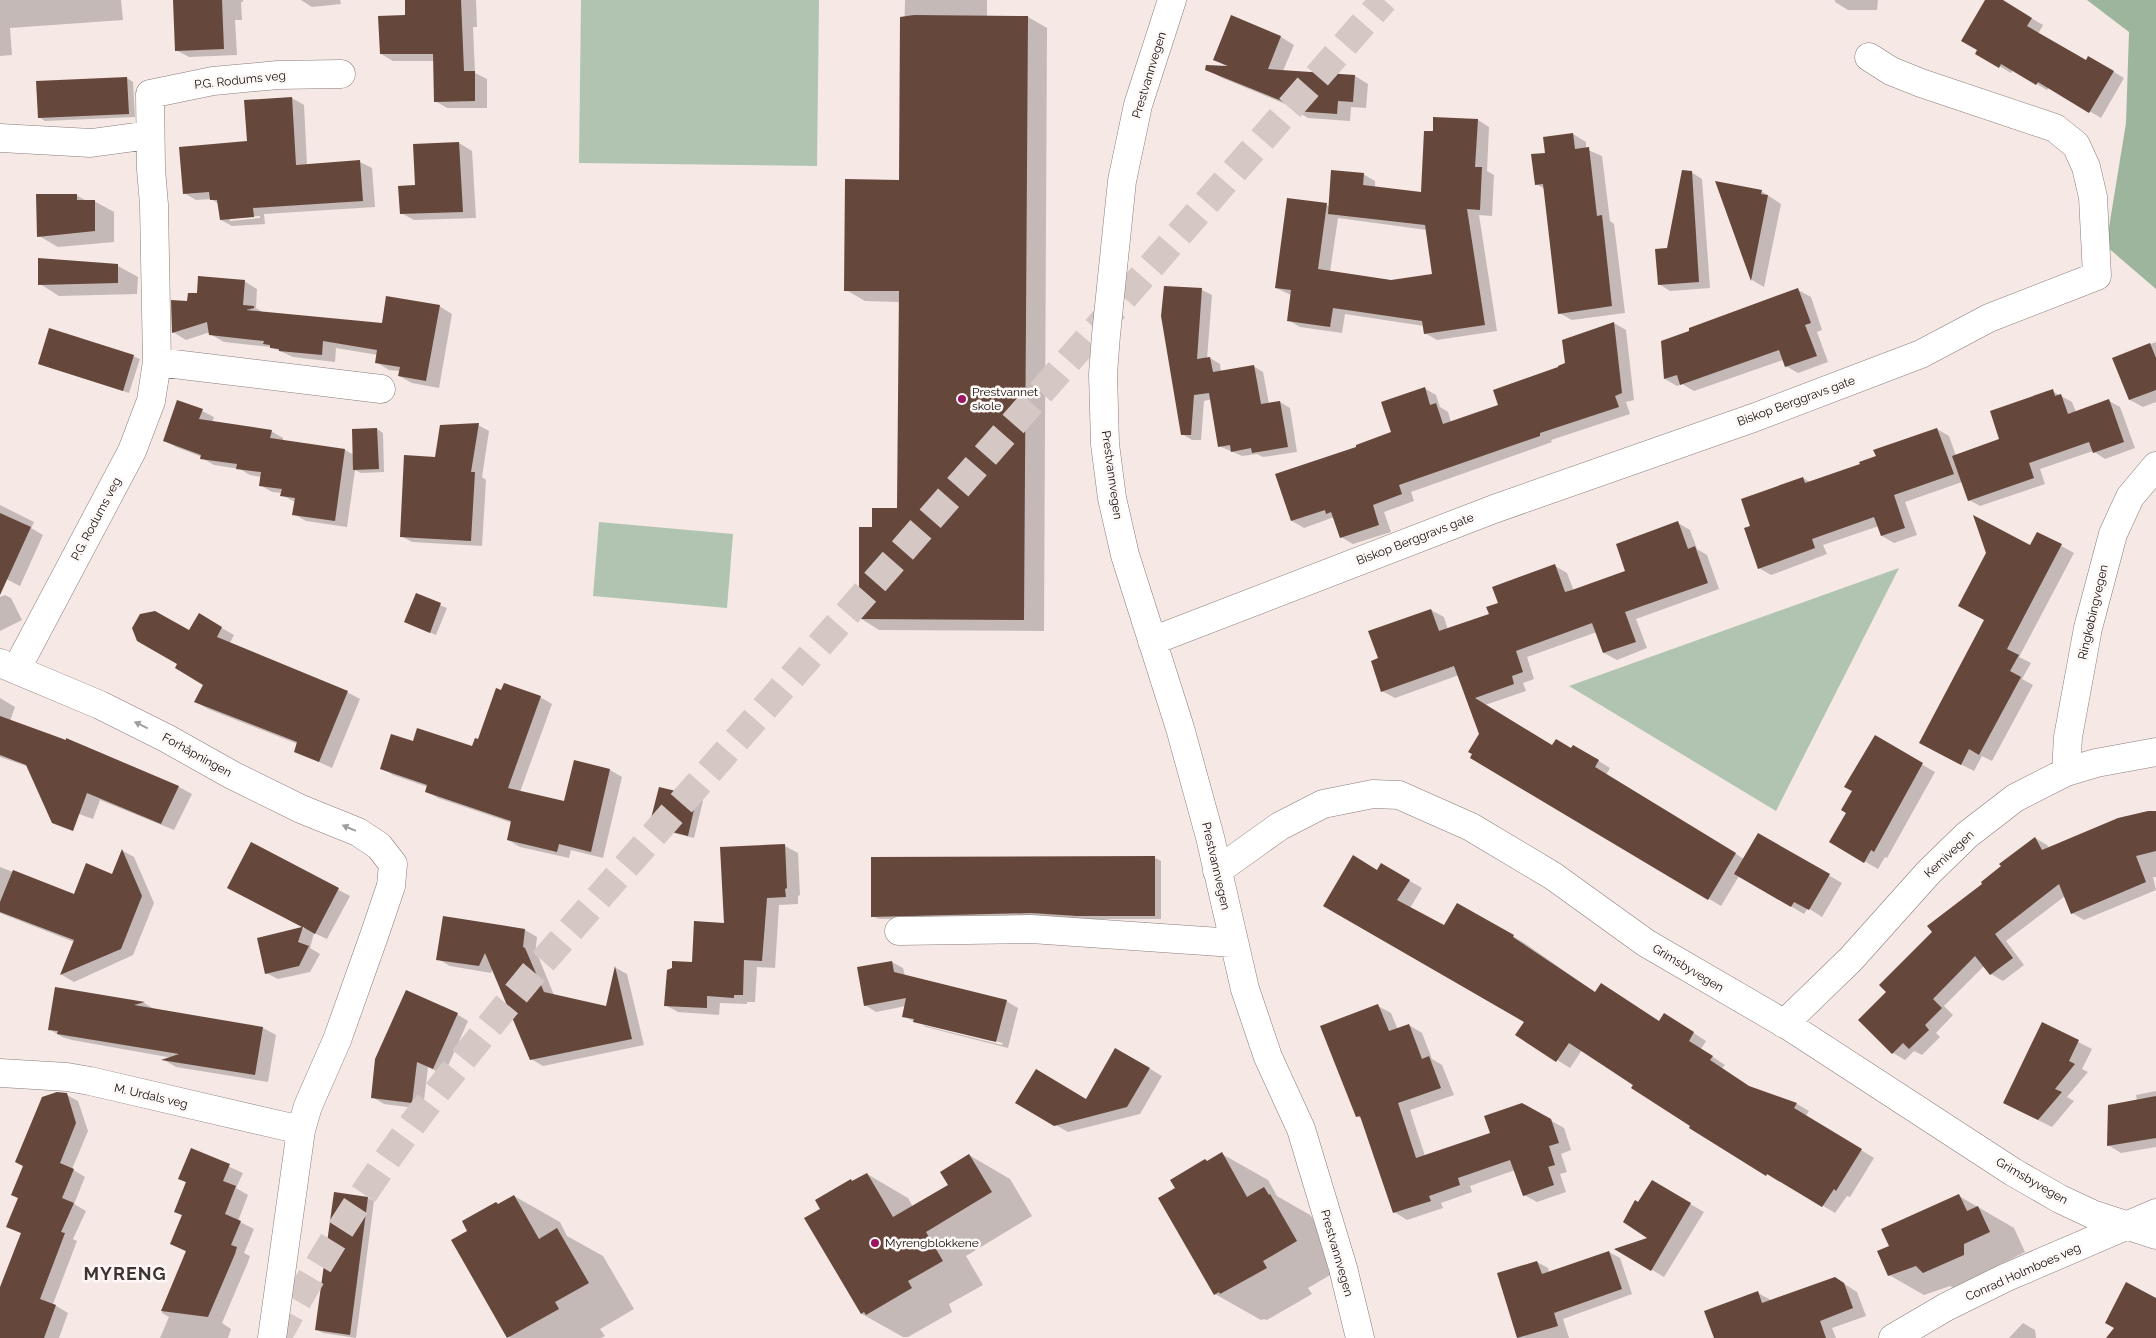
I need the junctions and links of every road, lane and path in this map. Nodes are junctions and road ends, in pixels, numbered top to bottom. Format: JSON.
{"nodes":[{"id":1,"x":1172,"y":0,"type":"edge"},
{"id":2,"x":1869,"y":56,"type":"dead end"},
{"id":3,"x":341,"y":74,"type":"dead end"},
{"id":4,"x":150,"y":135,"type":"junction"},
{"id":5,"x":0,"y":138,"type":"edge"},
{"id":6,"x":157,"y":362,"type":"junction"},
{"id":7,"x":382,"y":389,"type":"dead end"},
{"id":8,"x":2156,"y":466,"type":"edge"},
{"id":9,"x":1152,"y":641,"type":"junction"},
{"id":10,"x":8,"y":666,"type":"edge"},
{"id":11,"x":2156,"y":752,"type":"edge"},
{"id":12,"x":2066,"y":772,"type":"junction"},
{"id":13,"x":1217,"y":871,"type":"junction"},
{"id":14,"x":900,"y":931,"type":"dead end"},
{"id":15,"x":1234,"y":943,"type":"junction"},
{"id":16,"x":1784,"y":1024,"type":"junction"},
{"id":17,"x":0,"y":1073,"type":"edge"},
{"id":18,"x":301,"y":1130,"type":"junction"},
{"id":19,"x":2156,"y":1213,"type":"edge"},
{"id":20,"x":2129,"y":1225,"type":"junction"},
{"id":21,"x":2156,"y":1235,"type":"edge"},
{"id":22,"x":272,"y":1338,"type":"edge"},
{"id":23,"x":1360,"y":1338,"type":"edge"},
{"id":24,"x":1893,"y":1338,"type":"edge"}],
"edges":[{"from":1,"to":9,"type":"street","name":"Prestvannvegen"},
{"from":2,"to":9,"type":"street","name":"Biskop Berggravs gate"},
{"from":3,"to":4,"type":"street","name":"P.G. Rodums veg"},
{"from":4,"to":5,"type":"street"},
{"from":4,"to":6,"type":"street","name":"P.G. Rodums veg"},
{"from":6,"to":7,"type":"street"},
{"from":6,"to":10,"type":"street","name":"P.G. Rodums veg"},
{"from":8,"to":12,"type":"street","name":"Ringkøbingvegen"},
{"from":9,"to":13,"type":"street","name":"Prestvannvegen"},
{"from":18,"to":10,"type":"street","name":"Forhåpningen","one_way":true},
{"from":11,"to":12,"type":"street","name":"Kemivegen"},
{"from":12,"to":16,"type":"street","name":"Kemivegen"},
{"from":13,"to":15,"type":"street","name":"Prestvannvegen"},
{"from":13,"to":16,"type":"street","name":"Grimsbyvegen"},
{"from":14,"to":15,"type":"street"},
{"from":15,"to":23,"type":"street","name":"Prestvannvegen"},
{"from":16,"to":20,"type":"street","name":"Grimsbyvegen"},
{"from":17,"to":18,"type":"street","name":"M. Urdals veg"},
{"from":18,"to":22,"type":"street"},
{"from":19,"to":20,"type":"street","name":"Conrad Holmboes veg"},
{"from":20,"to":21,"type":"street","name":"Grimsbyvegen"},
{"from":20,"to":24,"type":"street","name":"Conrad Holmboes veg"}]}
